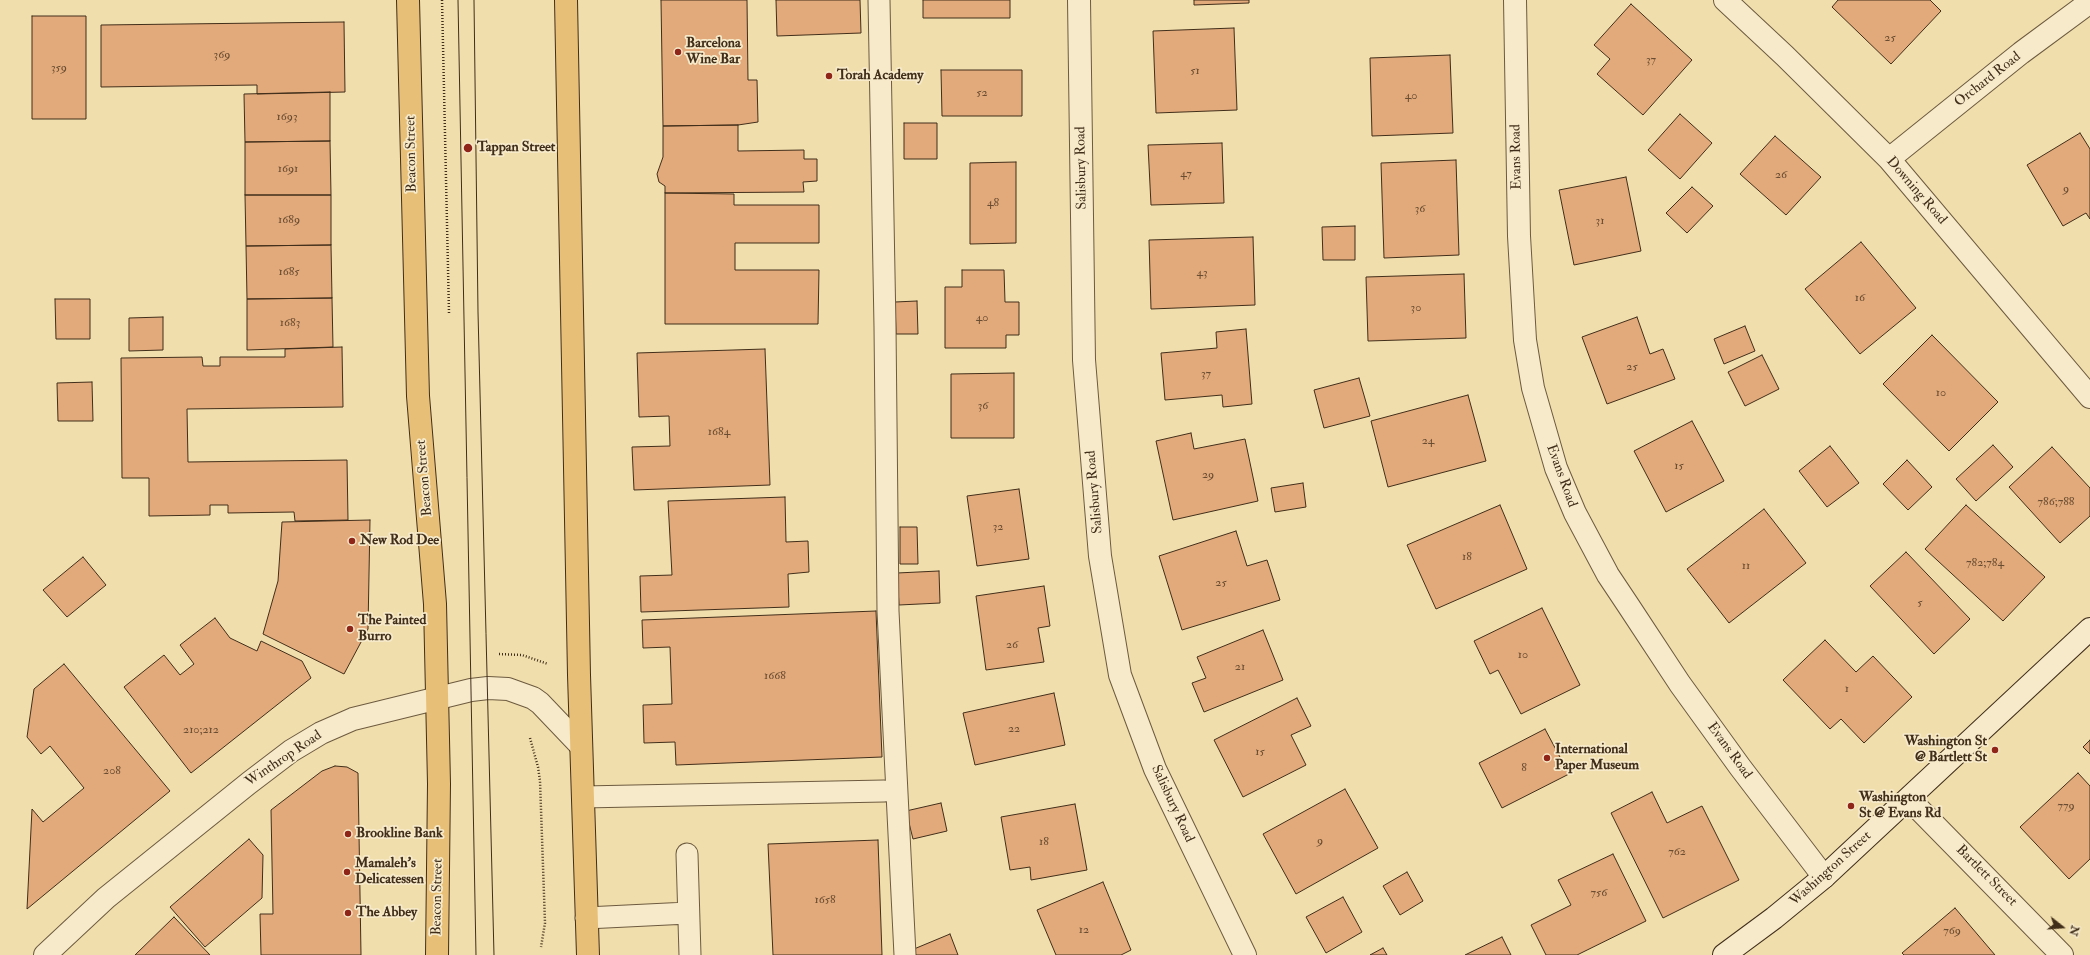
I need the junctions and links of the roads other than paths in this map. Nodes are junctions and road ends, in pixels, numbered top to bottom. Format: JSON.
{"nodes":[{"id":1,"x":408,"y":0,"type":"edge"},
{"id":2,"x":566,"y":0,"type":"edge"},
{"id":3,"x":879,"y":0,"type":"edge"},
{"id":4,"x":1079,"y":0,"type":"edge"},
{"id":5,"x":1515,"y":0,"type":"edge"},
{"id":6,"x":1725,"y":0,"type":"edge"},
{"id":7,"x":2090,"y":2,"type":"edge"},
{"id":8,"x":1888,"y":159,"type":"junction"},
{"id":9,"x":2090,"y":397,"type":"edge"},
{"id":10,"x":2090,"y":629,"type":"edge"},
{"id":11,"x":436,"y":698,"type":"junction"},
{"id":12,"x":581,"y":746,"type":"junction"},
{"id":13,"x":884,"y":791,"type":"dead end"},
{"id":14,"x":583,"y":797,"type":"junction"},
{"id":15,"x":1909,"y":799,"type":"junction"},
{"id":16,"x":687,"y":854,"type":"dead end"},
{"id":17,"x":1824,"y":877,"type":"junction"},
{"id":18,"x":688,"y":913,"type":"junction"},
{"id":19,"x":586,"y":918,"type":"junction"},
{"id":20,"x":45,"y":955,"type":"edge"},
{"id":21,"x":437,"y":955,"type":"edge"},
{"id":22,"x":588,"y":955,"type":"edge"},
{"id":23,"x":690,"y":955,"type":"edge"},
{"id":24,"x":905,"y":955,"type":"edge"},
{"id":25,"x":1245,"y":955,"type":"edge"},
{"id":26,"x":1724,"y":955,"type":"edge"},
{"id":27,"x":2062,"y":955,"type":"edge"}],
"edges":[{"from":1,"to":11,"type":"main road","name":"Beacon Street"},
{"from":2,"to":12,"type":"main road"},
{"from":3,"to":24,"type":"lane"},
{"from":4,"to":25,"type":"street","name":"Salisbury Road"},
{"from":5,"to":17,"type":"street","name":"Evans Road"},
{"from":6,"to":8,"type":"street","name":"Downing Road"},
{"from":7,"to":8,"type":"street","name":"Orchard Road"},
{"from":8,"to":9,"type":"street","name":"Downing Road"},
{"from":10,"to":15,"type":"street","name":"Washington Street"},
{"from":11,"to":12,"type":"street","name":"Winthrop Road"},
{"from":11,"to":20,"type":"street","name":"Winthrop Road"},
{"from":11,"to":21,"type":"main road","name":"Beacon Street"},
{"from":12,"to":14,"type":"main road"},
{"from":13,"to":14,"type":"lane"},
{"from":14,"to":19,"type":"main road"},
{"from":15,"to":17,"type":"street","name":"Washington Street"},
{"from":15,"to":27,"type":"street","name":"Bartlett Street"},
{"from":16,"to":18,"type":"lane"},
{"from":17,"to":26,"type":"street","name":"Washington Street"},
{"from":18,"to":19,"type":"lane"},
{"from":18,"to":23,"type":"lane"},
{"from":19,"to":22,"type":"main road"}]}
